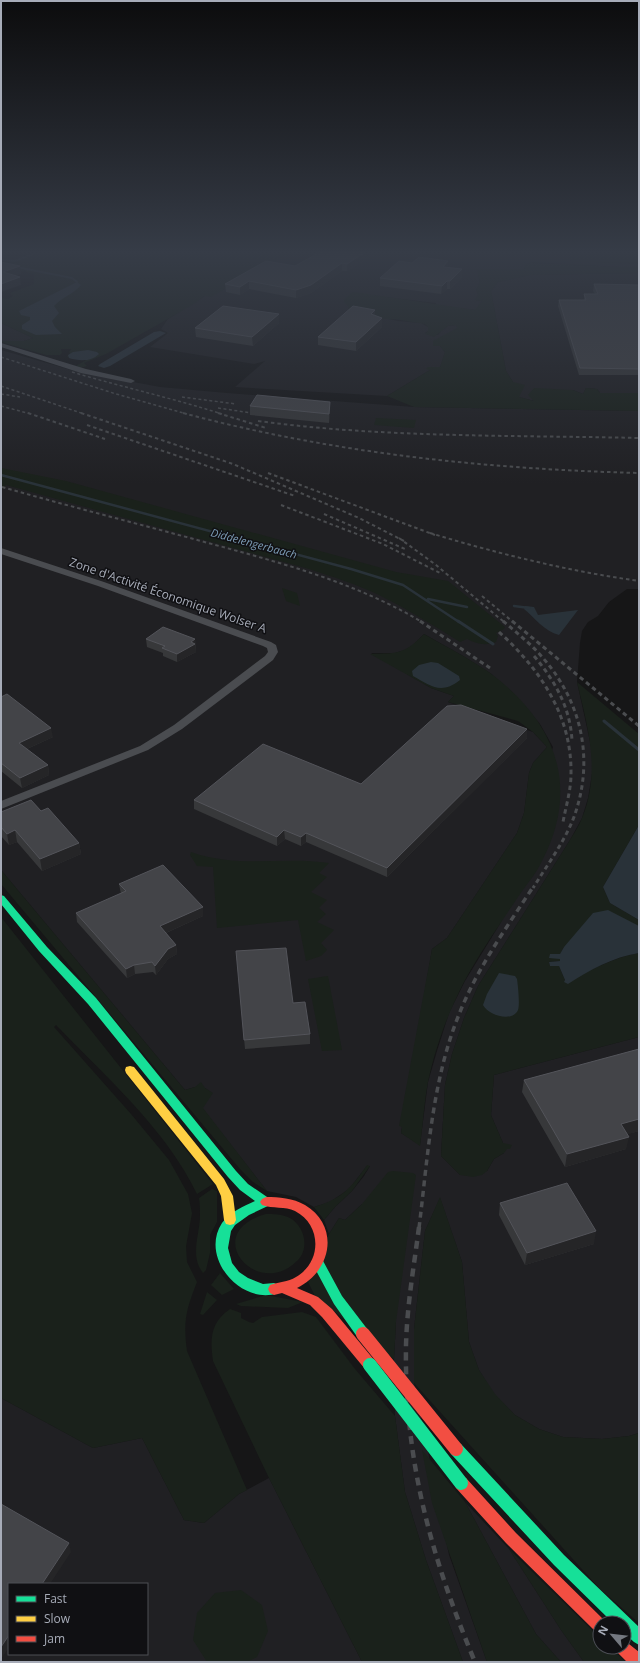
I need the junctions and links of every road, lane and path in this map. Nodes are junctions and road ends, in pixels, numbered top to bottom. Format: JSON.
{"nodes":[{"id":1,"x":1,"y":345,"type":"edge"},
{"id":2,"x":131,"y":381,"type":"dead end"},
{"id":3,"x":1,"y":551,"type":"edge"},
{"id":4,"x":1,"y":805,"type":"edge"},
{"id":5,"x":1,"y":898,"type":"edge"},
{"id":6,"x":43,"y":949,"type":"junction"},
{"id":7,"x":71,"y":992,"type":"dead end"},
{"id":8,"x":123,"y":1060,"type":"dead end"},
{"id":9,"x":266,"y":1202,"type":"junction"},
{"id":10,"x":230,"y":1220,"type":"junction"},
{"id":11,"x":318,"y":1263,"type":"junction"},
{"id":12,"x":284,"y":1288,"type":"junction"},
{"id":13,"x":615,"y":1615,"type":"edge"},
{"id":14,"x":592,"y":1618,"type":"edge"},
{"id":15,"x":631,"y":1655,"type":"edge"},
{"id":16,"x":638,"y":1662,"type":"edge"}],
"edges":[{"from":1,"to":2,"type":"street"},
{"from":3,"to":4,"type":"street","name":"Zone d'Activité Économique Wolser A"},
{"from":5,"to":6,"type":"main road"},
{"from":6,"to":7,"type":"main road"},
{"from":6,"to":9,"type":"main road"},
{"from":8,"to":10,"type":"main road"},
{"from":9,"to":10,"type":"main road"},
{"from":9,"to":11,"type":"main road"},
{"from":10,"to":12,"type":"main road"},
{"from":11,"to":12,"type":"main road"},
{"from":11,"to":13,"type":"main road","bridge":true},
{"from":12,"to":14,"type":"main road","bridge":true},
{"from":15,"to":16,"type":"main road"}]}
